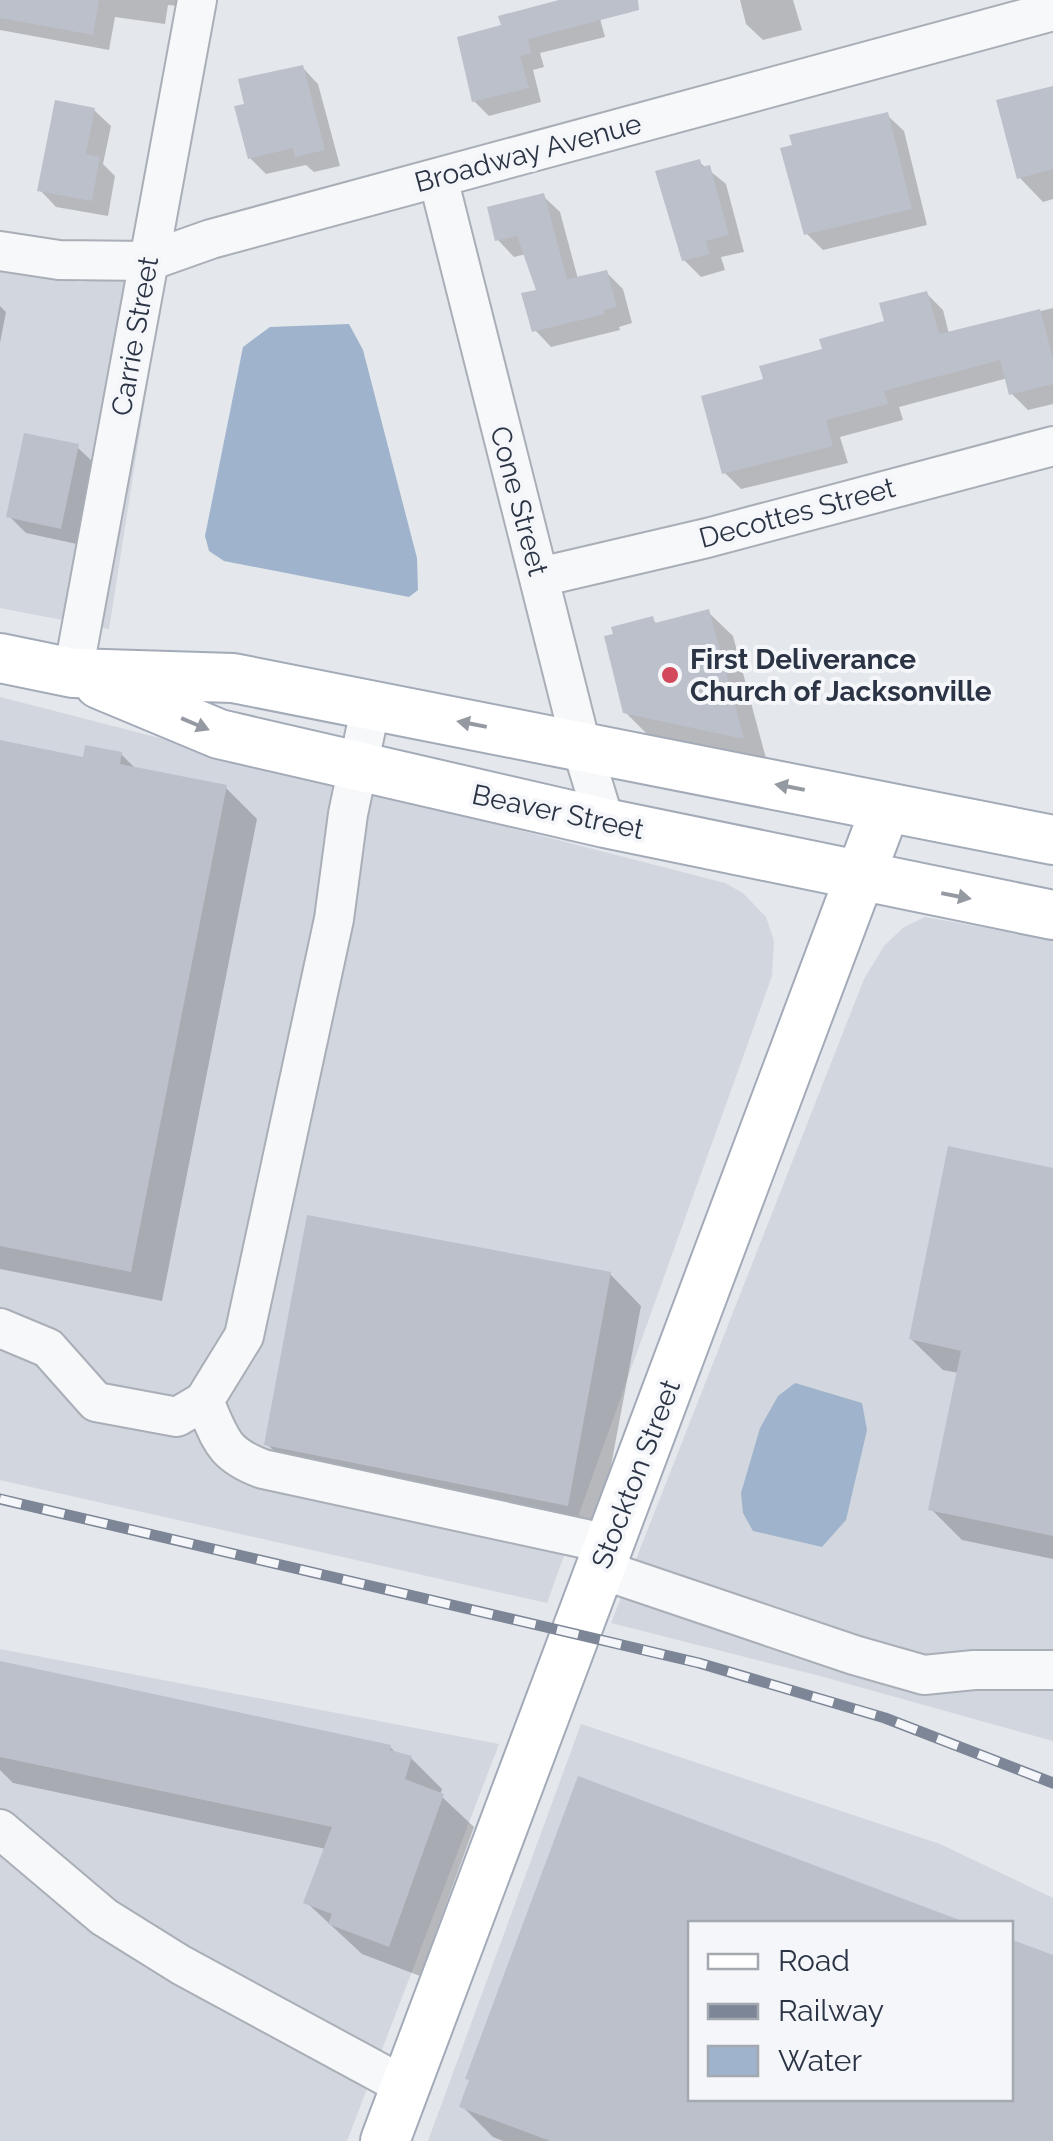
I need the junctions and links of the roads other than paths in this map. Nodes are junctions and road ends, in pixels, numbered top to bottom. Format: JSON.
{"nodes":[{"id":1,"x":197,"y":0,"type":"edge"},
{"id":2,"x":1053,"y":11,"type":"edge"},
{"id":3,"x":438,"y":178,"type":"junction"},
{"id":4,"x":0,"y":250,"type":"edge"},
{"id":5,"x":149,"y":261,"type":"junction"},
{"id":6,"x":1053,"y":446,"type":"edge"},
{"id":7,"x":540,"y":577,"type":"junction"},
{"id":8,"x":0,"y":658,"type":"edge"},
{"id":9,"x":72,"y":673,"type":"junction"},
{"id":10,"x":370,"y":705,"type":"junction"},
{"id":11,"x":581,"y":745,"type":"junction"},
{"id":12,"x":357,"y":767,"type":"junction"},
{"id":13,"x":886,"y":806,"type":"junction"},
{"id":14,"x":605,"y":822,"type":"junction"},
{"id":15,"x":1053,"y":840,"type":"edge"},
{"id":16,"x":860,"y":876,"type":"junction"},
{"id":17,"x":1053,"y":915,"type":"edge"},
{"id":18,"x":0,"y":1328,"type":"edge"},
{"id":19,"x":204,"y":1401,"type":"junction"},
{"id":20,"x":604,"y":1557,"type":"junction"},
{"id":21,"x":1053,"y":1670,"type":"edge"},
{"id":22,"x":0,"y":1829,"type":"edge"},
{"id":23,"x":406,"y":2087,"type":"junction"},
{"id":24,"x":385,"y":2141,"type":"edge"}],
"edges":[{"from":1,"to":5,"type":"street","name":"Carrie Street"},
{"from":2,"to":3,"type":"street","name":"Broadway Avenue"},
{"from":3,"to":5,"type":"street","name":"Broadway Avenue"},
{"from":3,"to":7,"type":"street","name":"Cone Street"},
{"from":4,"to":5,"type":"street","name":"Broadway Avenue"},
{"from":5,"to":9,"type":"street","name":"Carrie Street"},
{"from":6,"to":7,"type":"street","name":"Decottes Street"},
{"from":7,"to":11,"type":"street","name":"Cone Street"},
{"from":8,"to":9,"type":"main road","name":"Beaver Street"},
{"from":9,"to":10,"type":"main road","name":"Beaver Street"},
{"from":9,"to":12,"type":"main road","name":"Beaver Street","one_way":true},
{"from":11,"to":10,"type":"main road","name":"Beaver Street","one_way":true},
{"from":10,"to":12,"type":"street"},
{"from":13,"to":11,"type":"main road","name":"Beaver Street","one_way":true},
{"from":11,"to":14,"type":"street","name":"Cone Street"},
{"from":12,"to":14,"type":"main road","name":"Beaver Street"},
{"from":12,"to":19,"type":"street"},
{"from":13,"to":15,"type":"main road","name":"Beaver Street"},
{"from":13,"to":16,"type":"main road","name":"Stockton Street"},
{"from":14,"to":16,"type":"main road","name":"Beaver Street"},
{"from":16,"to":17,"type":"main road","name":"Beaver Street","one_way":true},
{"from":16,"to":20,"type":"main road","name":"Stockton Street"},
{"from":18,"to":19,"type":"street"},
{"from":19,"to":20,"type":"street"},
{"from":20,"to":21,"type":"street"},
{"from":20,"to":23,"type":"main road","name":"Stockton Street"},
{"from":22,"to":23,"type":"street"},
{"from":23,"to":24,"type":"main road","name":"Stockton Street"}]}
